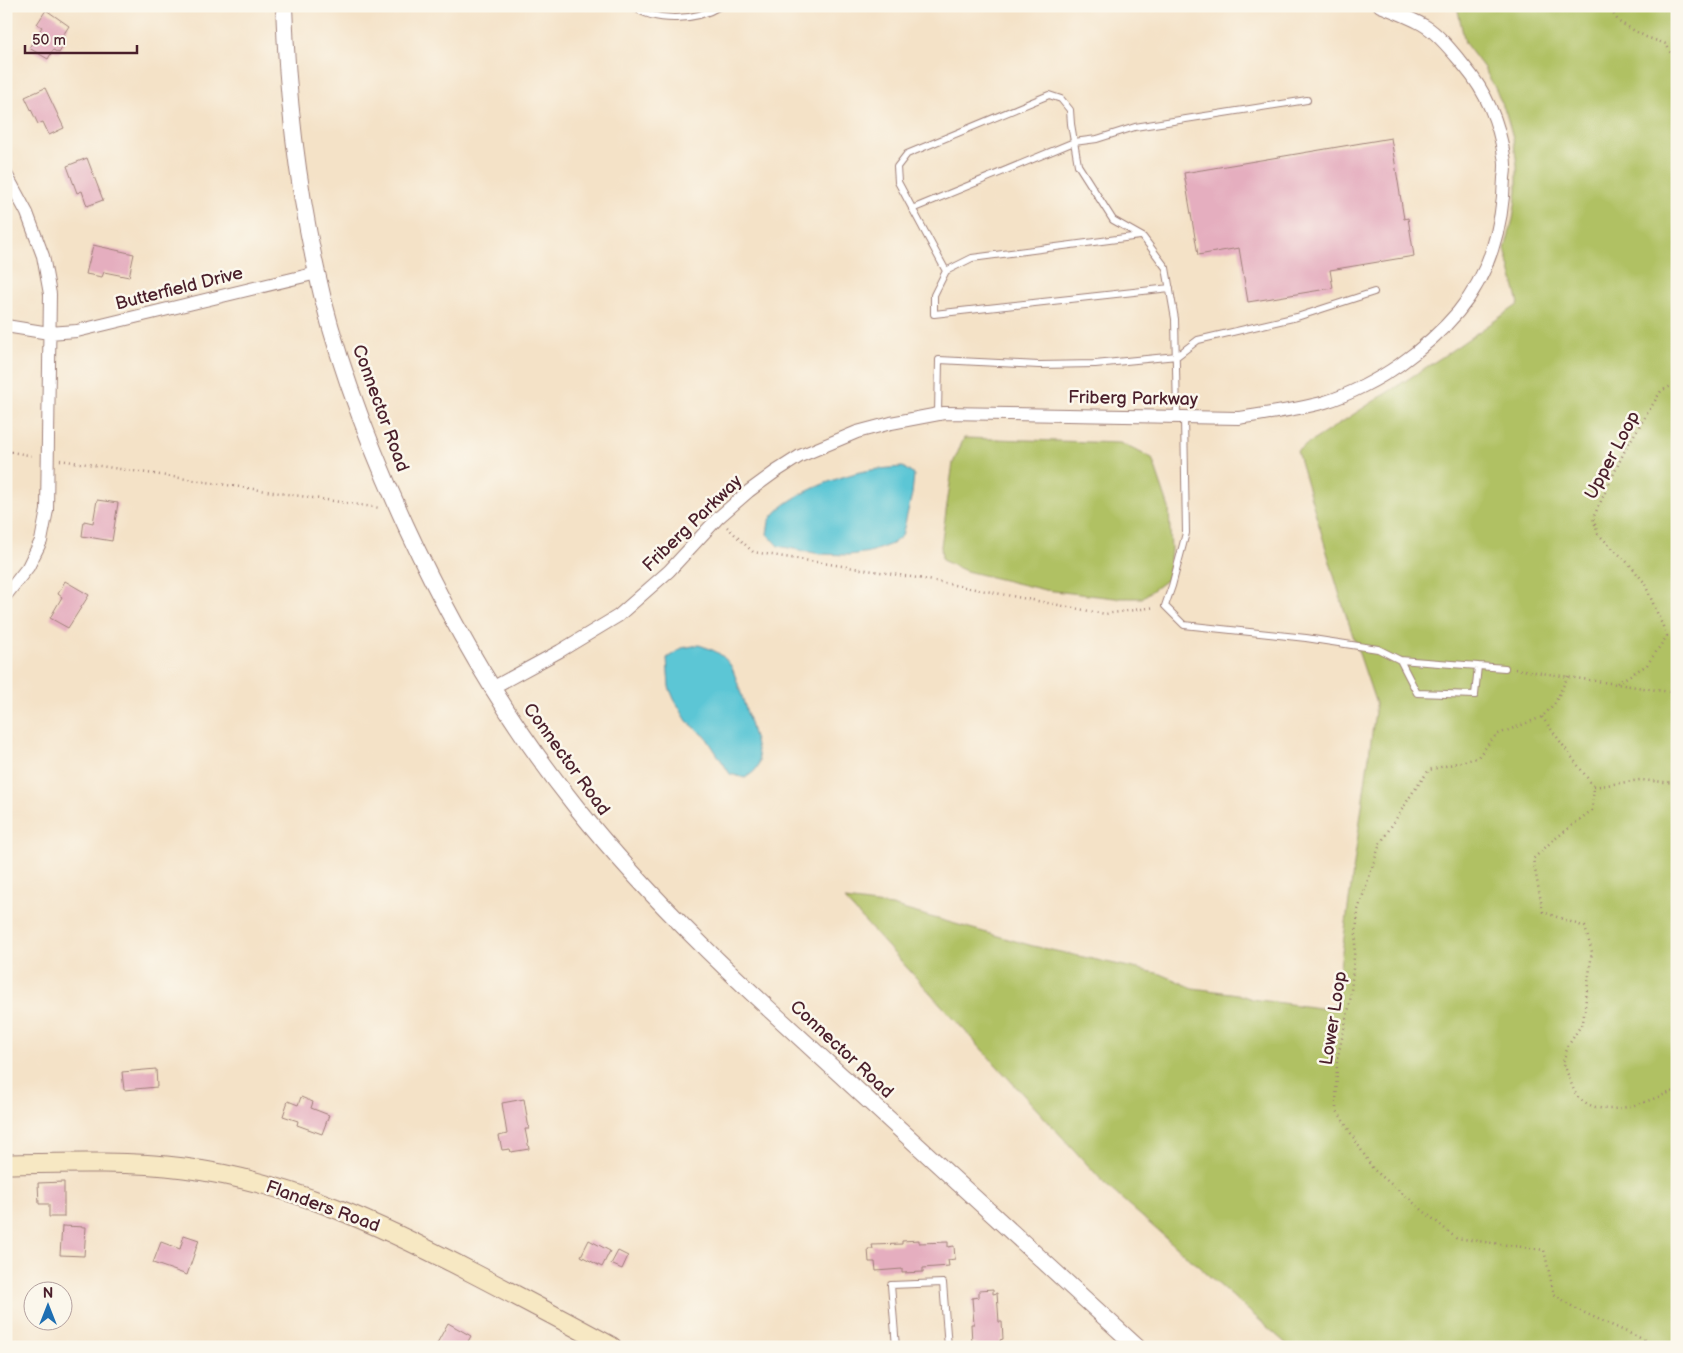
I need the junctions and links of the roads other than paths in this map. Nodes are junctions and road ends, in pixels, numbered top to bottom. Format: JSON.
{"nodes":[{"id":1,"x":284,"y":6,"type":"edge"},
{"id":2,"x":632,"y":6,"type":"edge"},
{"id":3,"x":720,"y":6,"type":"edge"},
{"id":4,"x":1380,"y":6,"type":"edge"},
{"id":5,"x":1307,"y":100,"type":"dead end"},
{"id":6,"x":1074,"y":142,"type":"junction"},
{"id":7,"x":6,"y":174,"type":"edge"},
{"id":8,"x":912,"y":209,"type":"junction"},
{"id":9,"x":1141,"y":236,"type":"junction"},
{"id":10,"x":946,"y":272,"type":"junction"},
{"id":11,"x":317,"y":273,"type":"junction"},
{"id":12,"x":1170,"y":288,"type":"junction"},
{"id":13,"x":1374,"y":292,"type":"dead end"},
{"id":14,"x":6,"y":326,"type":"edge"},
{"id":15,"x":49,"y":333,"type":"junction"},
{"id":16,"x":1177,"y":356,"type":"junction"},
{"id":17,"x":938,"y":414,"type":"junction"},
{"id":18,"x":1180,"y":416,"type":"junction"},
{"id":19,"x":6,"y":595,"type":"edge"},
{"id":20,"x":1400,"y":660,"type":"junction"},
{"id":21,"x":1478,"y":666,"type":"junction"},
{"id":22,"x":1508,"y":668,"type":"road end"},
{"id":23,"x":492,"y":688,"type":"junction"},
{"id":24,"x":6,"y":1164,"type":"edge"},
{"id":25,"x":612,"y":1347,"type":"edge"},
{"id":26,"x":896,"y":1347,"type":"edge"},
{"id":27,"x":948,"y":1347,"type":"edge"},
{"id":28,"x":1137,"y":1347,"type":"edge"}],
"edges":[{"from":1,"to":11,"type":"street","name":"Connector Road"},
{"from":2,"to":3,"type":"lane"},
{"from":4,"to":18,"type":"street","name":"Friberg Parkway"},
{"from":5,"to":6,"type":"lane"},
{"from":6,"to":8,"type":"lane"},
{"from":6,"to":8,"type":"lane"},
{"from":6,"to":9,"type":"lane"},
{"from":7,"to":15,"type":"street"},
{"from":8,"to":10,"type":"lane"},
{"from":9,"to":10,"type":"lane"},
{"from":9,"to":12,"type":"lane"},
{"from":10,"to":12,"type":"lane"},
{"from":11,"to":15,"type":"street","name":"Butterfield Drive"},
{"from":11,"to":23,"type":"street","name":"Connector Road"},
{"from":12,"to":16,"type":"lane"},
{"from":13,"to":16,"type":"lane"},
{"from":14,"to":15,"type":"street","name":"Butterfield Drive"},
{"from":15,"to":19,"type":"street"},
{"from":16,"to":17,"type":"lane"},
{"from":16,"to":18,"type":"lane"},
{"from":17,"to":18,"type":"street","name":"Friberg Parkway"},
{"from":17,"to":23,"type":"street","name":"Friberg Parkway"},
{"from":18,"to":20,"type":"lane"},
{"from":20,"to":21,"type":"lane"},
{"from":20,"to":21,"type":"lane"},
{"from":21,"to":22,"type":"lane"},
{"from":23,"to":28,"type":"street","name":"Connector Road"},
{"from":24,"to":25,"type":"main road","name":"Flanders Road"},
{"from":26,"to":27,"type":"lane"}]}
